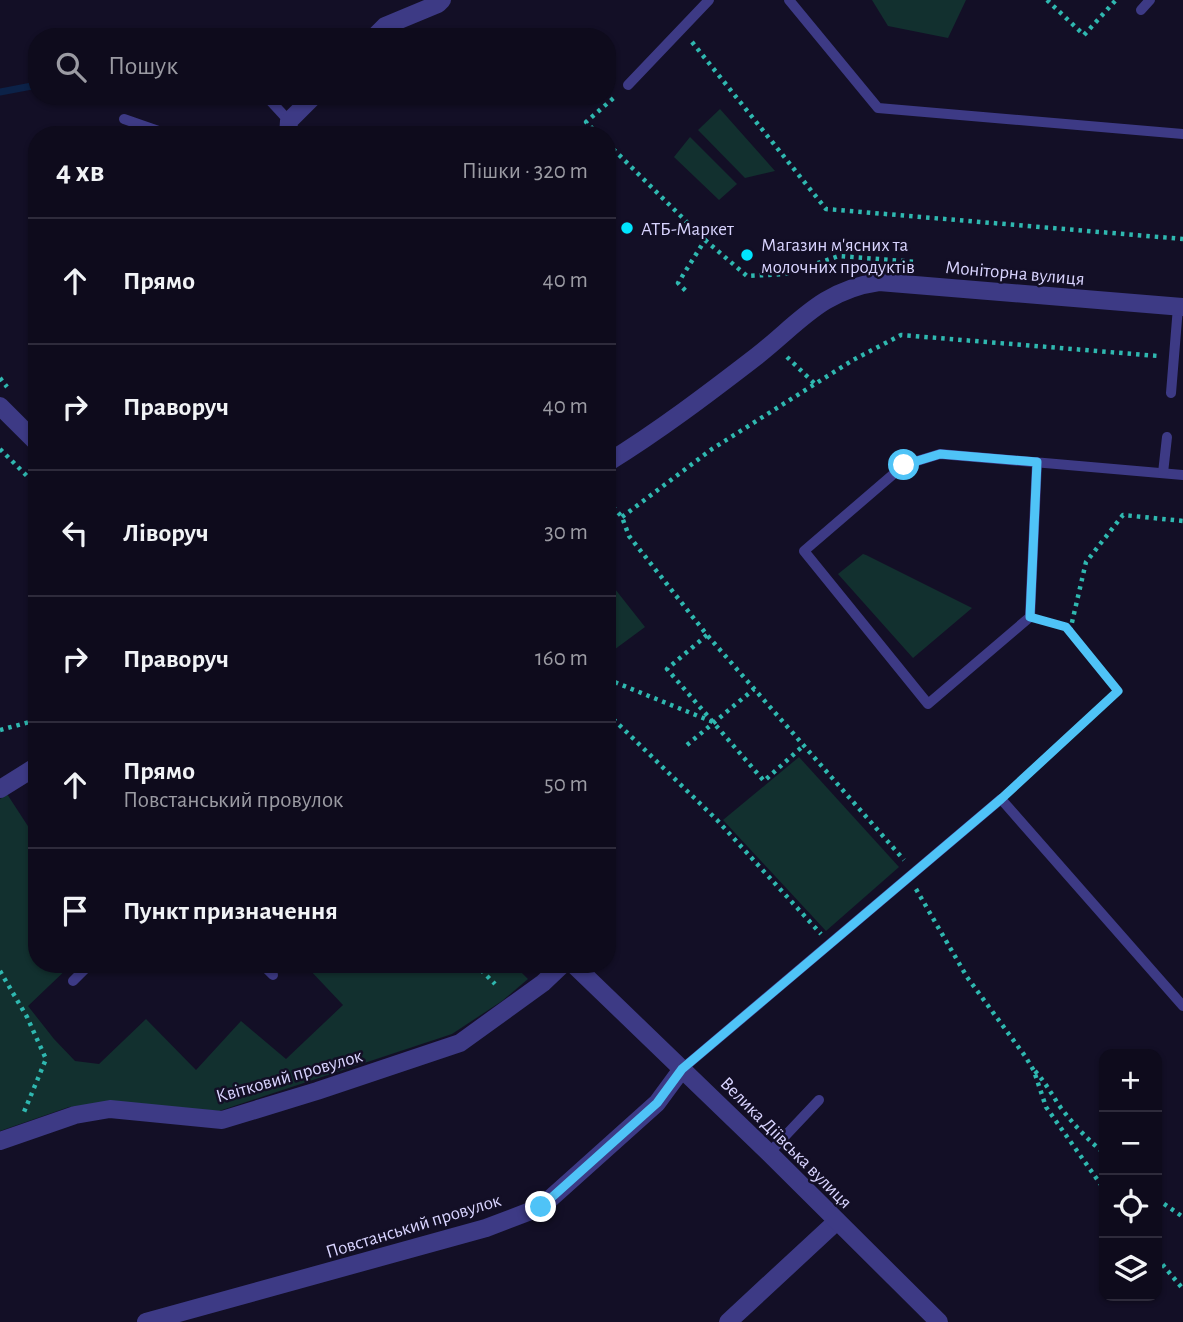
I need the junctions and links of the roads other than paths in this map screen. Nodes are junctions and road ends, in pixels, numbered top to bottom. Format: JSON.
{"nodes":[{"id":1,"x":442,"y":0,"type":"edge"},
{"id":2,"x":709,"y":0,"type":"edge"},
{"id":3,"x":789,"y":0,"type":"edge"},
{"id":4,"x":1150,"y":0,"type":"edge"},
{"id":5,"x":1141,"y":10,"type":"dead end"},
{"id":6,"x":384,"y":28,"type":"edge"},
{"id":7,"x":628,"y":85,"type":"road end"},
{"id":8,"x":272,"y":105,"type":"edge"},
{"id":9,"x":307,"y":105,"type":"edge"},
{"id":10,"x":124,"y":119,"type":"dead end"},
{"id":11,"x":144,"y":126,"type":"edge"},
{"id":12,"x":287,"y":126,"type":"edge"},
{"id":13,"x":290,"y":126,"type":"edge"},
{"id":14,"x":1183,"y":134,"type":"edge"},
{"id":15,"x":1181,"y":307,"type":"edge"},
{"id":16,"x":1171,"y":393,"type":"dead end"},
{"id":17,"x":0,"y":406,"type":"edge"},
{"id":18,"x":28,"y":434,"type":"edge"},
{"id":19,"x":1167,"y":437,"type":"dead end"},
{"id":20,"x":616,"y":455,"type":"edge"},
{"id":21,"x":1037,"y":462,"type":"junction"},
{"id":22,"x":1163,"y":473,"type":"junction"},
{"id":23,"x":1183,"y":475,"type":"edge"},
{"id":24,"x":28,"y":772,"type":"edge"},
{"id":25,"x":0,"y":789,"type":"edge"},
{"id":26,"x":82,"y":973,"type":"edge"},
{"id":27,"x":554,"y":973,"type":"edge"},
{"id":28,"x":582,"y":973,"type":"edge"},
{"id":29,"x":74,"y":981,"type":"dead end"},
{"id":30,"x":1183,"y":1006,"type":"edge"},
{"id":31,"x":682,"y":1069,"type":"junction"},
{"id":32,"x":819,"y":1100,"type":"dead end"},
{"id":33,"x":7,"y":1139,"type":"edge"},
{"id":34,"x":769,"y":1153,"type":"junction"},
{"id":35,"x":837,"y":1221,"type":"junction"},
{"id":36,"x":146,"y":1322,"type":"edge"},
{"id":37,"x":728,"y":1322,"type":"edge"},
{"id":38,"x":939,"y":1322,"type":"edge"}],
"edges":[{"from":1,"to":6,"type":"street"},
{"from":2,"to":7,"type":"lane"},
{"from":3,"to":14,"type":"lane"},
{"from":4,"to":5,"type":"lane"},
{"from":8,"to":12,"type":"lane"},
{"from":9,"to":13,"type":"street"},
{"from":10,"to":11,"type":"lane"},
{"from":15,"to":16,"type":"lane"},
{"from":15,"to":20,"type":"street","name":"Моніторна вулиця"},
{"from":17,"to":18,"type":"street"},
{"from":19,"to":22,"type":"lane"},
{"from":21,"to":21,"type":"lane"},
{"from":21,"to":22,"type":"lane"},
{"from":22,"to":23,"type":"lane"},
{"from":24,"to":25,"type":"street"},
{"from":26,"to":29,"type":"lane"},
{"from":27,"to":33,"type":"street","name":"Квітковий провулок"},
{"from":28,"to":31,"type":"street","name":"Велика Діївська вулиця"},
{"from":30,"to":31,"type":"lane"},
{"from":31,"to":34,"type":"street","name":"Велика Діївська вулиця"},
{"from":31,"to":36,"type":"street","name":"Повстанський провулок"},
{"from":32,"to":34,"type":"lane"},
{"from":34,"to":35,"type":"street","name":"Велика Діївська вулиця"},
{"from":35,"to":37,"type":"street"},
{"from":35,"to":38,"type":"street","name":"Велика Діївська вулиця"}]}
